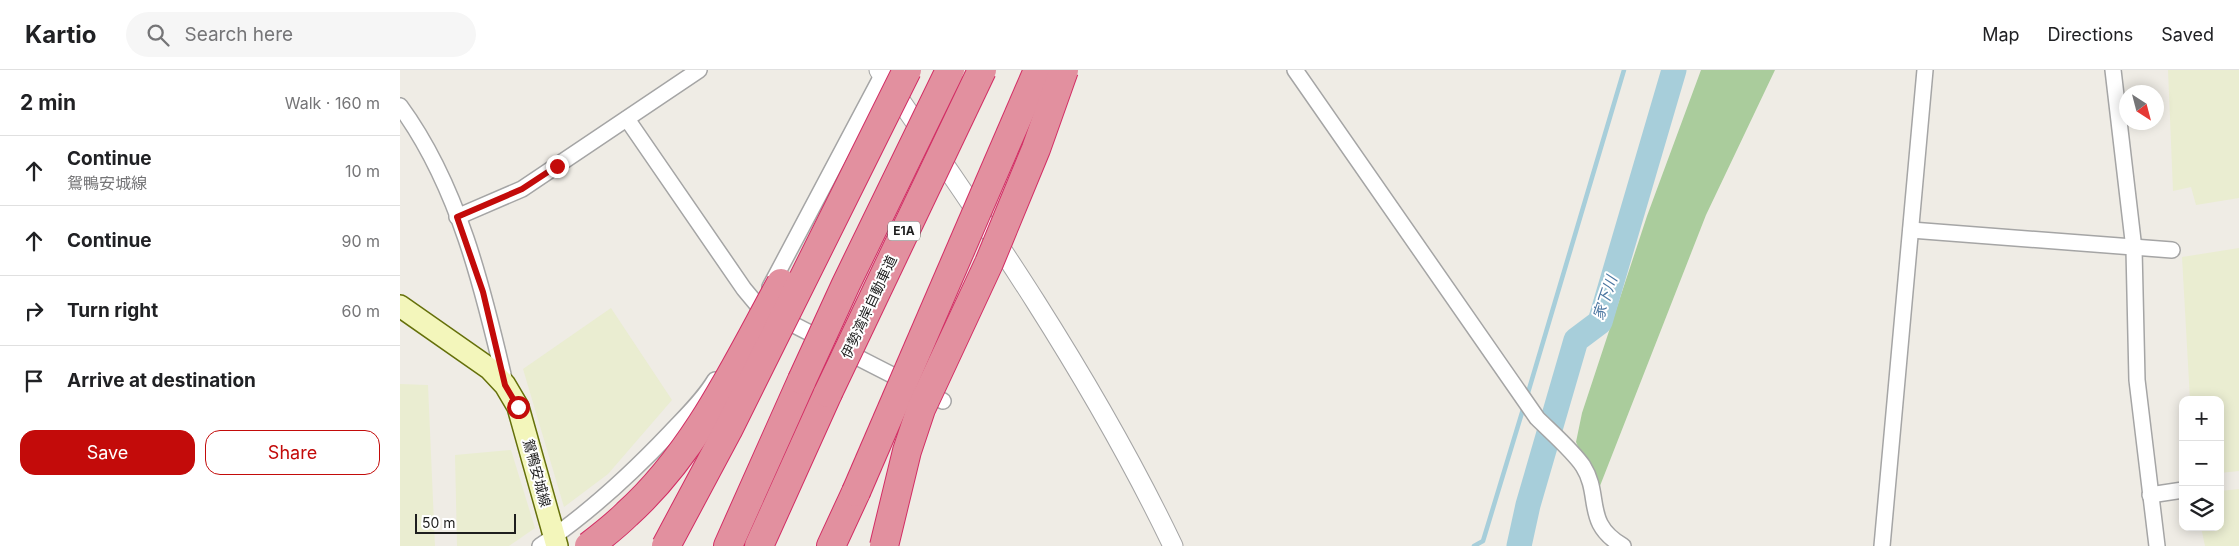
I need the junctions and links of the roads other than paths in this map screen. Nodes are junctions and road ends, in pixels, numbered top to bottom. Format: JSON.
{"nodes":[{"id":1,"x":698,"y":70,"type":"edge"},
{"id":2,"x":950,"y":70,"type":"edge"},
{"id":3,"x":982,"y":70,"type":"edge"},
{"id":4,"x":1038,"y":70,"type":"edge"},
{"id":5,"x":1064,"y":70,"type":"edge"},
{"id":6,"x":1294,"y":70,"type":"edge"},
{"id":7,"x":1924,"y":70,"type":"edge"},
{"id":8,"x":2113,"y":70,"type":"edge"},
{"id":9,"x":888,"y":71,"type":"edge"},
{"id":10,"x":400,"y":106,"type":"edge"},
{"id":11,"x":627,"y":120,"type":"junction"},
{"id":12,"x":878,"y":126,"type":"junction"},
{"id":13,"x":457,"y":217,"type":"junction"},
{"id":14,"x":1910,"y":230,"type":"junction"},
{"id":15,"x":2134,"y":249,"type":"junction"},
{"id":16,"x":2172,"y":250,"type":"dead end"},
{"id":17,"x":400,"y":306,"type":"edge"},
{"id":18,"x":759,"y":307,"type":"junction"},
{"id":19,"x":505,"y":385,"type":"junction"},
{"id":20,"x":943,"y":401,"type":"dead end"},
{"id":21,"x":2179,"y":491,"type":"edge"},
{"id":22,"x":2150,"y":495,"type":"junction"},
{"id":23,"x":550,"y":543,"type":"edge"},
{"id":24,"x":589,"y":546,"type":"edge"},
{"id":25,"x":666,"y":546,"type":"edge"},
{"id":26,"x":728,"y":546,"type":"edge"},
{"id":27,"x":759,"y":546,"type":"edge"},
{"id":28,"x":831,"y":546,"type":"edge"},
{"id":29,"x":884,"y":546,"type":"edge"},
{"id":30,"x":1172,"y":546,"type":"edge"},
{"id":31,"x":1623,"y":546,"type":"edge"},
{"id":32,"x":1882,"y":546,"type":"edge"},
{"id":33,"x":2157,"y":546,"type":"edge"}],
"edges":[{"from":1,"to":11,"type":"street"},
{"from":2,"to":26,"type":"highway","number":"E1A","bridge":true},
{"from":3,"to":27,"type":"highway","name":"伊勢湾岸自動車道","number":"E1A","bridge":true},
{"from":4,"to":28,"type":"highway","bridge":true},
{"from":5,"to":29,"type":"highway","bridge":true},
{"from":6,"to":31,"type":"street"},
{"from":7,"to":14,"type":"street"},
{"from":8,"to":15,"type":"street"},
{"from":9,"to":12,"type":"highway","bridge":true},
{"from":9,"to":18,"type":"street"},
{"from":9,"to":30,"type":"street"},
{"from":10,"to":13,"type":"street"},
{"from":11,"to":13,"type":"street"},
{"from":11,"to":18,"type":"street"},
{"from":12,"to":24,"type":"highway","bridge":true},
{"from":12,"to":25,"type":"highway","bridge":true},
{"from":13,"to":19,"type":"street"},
{"from":14,"to":15,"type":"street"},
{"from":14,"to":32,"type":"street"},
{"from":15,"to":16,"type":"street"},
{"from":15,"to":22,"type":"street"},
{"from":17,"to":19,"type":"main road","name":"鴛鴨安城線"},
{"from":18,"to":20,"type":"street"},
{"from":18,"to":23,"type":"street"},
{"from":19,"to":23,"type":"main road","name":"鴛鴨安城線"},
{"from":21,"to":22,"type":"street"},
{"from":22,"to":33,"type":"street"}]}
